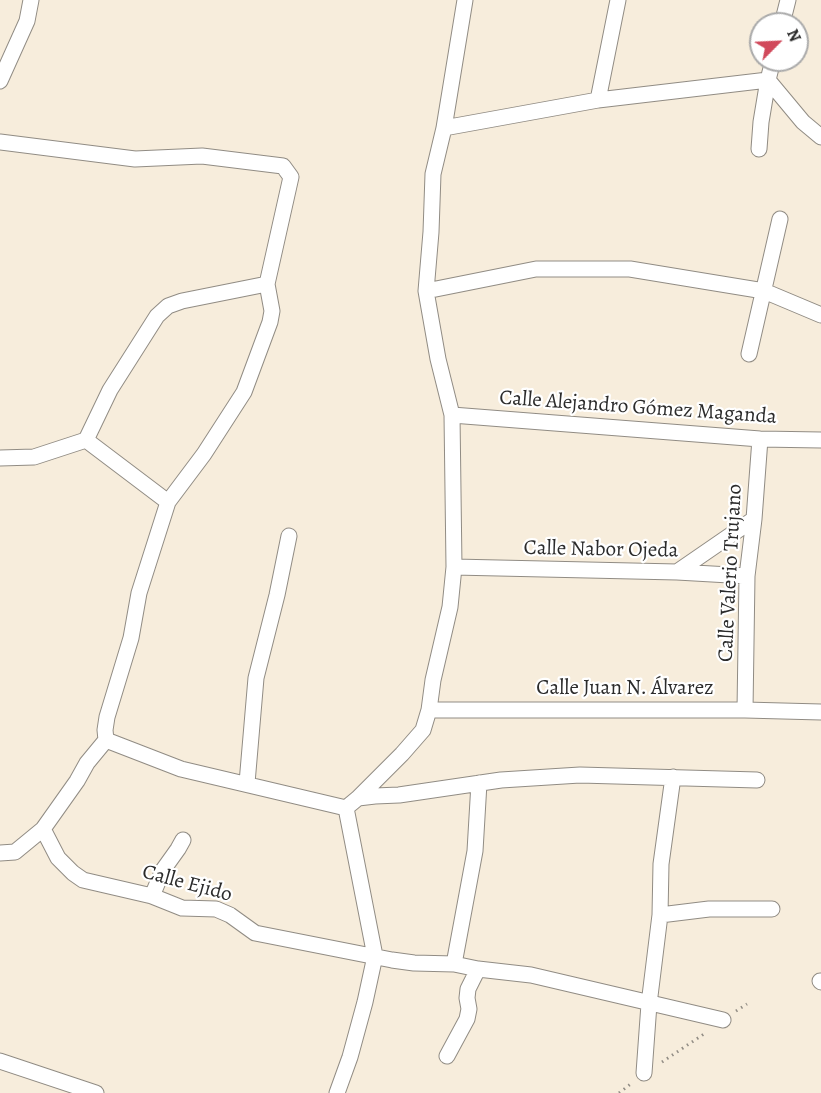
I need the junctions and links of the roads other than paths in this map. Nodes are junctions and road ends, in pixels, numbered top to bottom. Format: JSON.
{"nodes":[{"id":1,"x":31,"y":0,"type":"edge"},
{"id":2,"x":465,"y":0,"type":"edge"},
{"id":3,"x":618,"y":0,"type":"edge"},
{"id":4,"x":770,"y":72,"type":"edge"},
{"id":5,"x":768,"y":80,"type":"junction"},
{"id":6,"x":0,"y":81,"type":"edge"},
{"id":7,"x":598,"y":100,"type":"junction"},
{"id":8,"x":444,"y":128,"type":"junction"},
{"id":9,"x":821,"y":137,"type":"edge"},
{"id":10,"x":0,"y":142,"type":"edge"},
{"id":11,"x":759,"y":149,"type":"dead end"},
{"id":12,"x":780,"y":219,"type":"dead end"},
{"id":13,"x":267,"y":285,"type":"junction"},
{"id":14,"x":426,"y":291,"type":"junction"},
{"id":15,"x":764,"y":291,"type":"junction"},
{"id":16,"x":821,"y":315,"type":"edge"},
{"id":17,"x":749,"y":354,"type":"dead end"},
{"id":18,"x":452,"y":415,"type":"junction"},
{"id":19,"x":760,"y":439,"type":"junction"},
{"id":20,"x":86,"y":440,"type":"junction"},
{"id":21,"x":821,"y":440,"type":"edge"},
{"id":22,"x":0,"y":458,"type":"edge"},
{"id":23,"x":168,"y":502,"type":"junction"},
{"id":24,"x":754,"y":519,"type":"junction"},
{"id":25,"x":289,"y":536,"type":"dead end"},
{"id":26,"x":454,"y":567,"type":"junction"},
{"id":27,"x":677,"y":572,"type":"junction"},
{"id":28,"x":747,"y":576,"type":"junction"},
{"id":29,"x":429,"y":710,"type":"junction"},
{"id":30,"x":745,"y":710,"type":"junction"},
{"id":31,"x":821,"y":712,"type":"edge"},
{"id":32,"x":106,"y":740,"type":"junction"},
{"id":33,"x":673,"y":777,"type":"junction"},
{"id":34,"x":757,"y":780,"type":"dead end"},
{"id":35,"x":246,"y":783,"type":"junction"},
{"id":36,"x":479,"y":783,"type":"junction"},
{"id":37,"x":352,"y":803,"type":"junction"},
{"id":38,"x":43,"y":829,"type":"junction"},
{"id":39,"x":183,"y":840,"type":"dead end"},
{"id":40,"x":8,"y":853,"type":"edge"},
{"id":41,"x":152,"y":896,"type":"junction"},
{"id":42,"x":772,"y":909,"type":"dead end"},
{"id":43,"x":660,"y":915,"type":"junction"},
{"id":44,"x":375,"y":956,"type":"junction"},
{"id":45,"x":454,"y":964,"type":"junction"},
{"id":46,"x":478,"y":969,"type":"junction"},
{"id":47,"x":649,"y":1004,"type":"junction"},
{"id":48,"x":723,"y":1020,"type":"dead end"},
{"id":49,"x":447,"y":1056,"type":"dead end"},
{"id":50,"x":0,"y":1061,"type":"edge"},
{"id":51,"x":644,"y":1073,"type":"dead end"},
{"id":52,"x":96,"y":1093,"type":"edge"},
{"id":53,"x":337,"y":1093,"type":"edge"}],
"edges":[{"from":1,"to":6,"type":"street"},
{"from":2,"to":8,"type":"street"},
{"from":3,"to":7,"type":"street"},
{"from":4,"to":5,"type":"street"},
{"from":5,"to":7,"type":"street"},
{"from":5,"to":9,"type":"street"},
{"from":5,"to":11,"type":"street"},
{"from":7,"to":8,"type":"street"},
{"from":8,"to":14,"type":"street"},
{"from":10,"to":13,"type":"street"},
{"from":12,"to":15,"type":"street"},
{"from":13,"to":20,"type":"street"},
{"from":13,"to":23,"type":"street"},
{"from":14,"to":15,"type":"street"},
{"from":14,"to":18,"type":"street"},
{"from":15,"to":16,"type":"street"},
{"from":15,"to":17,"type":"street"},
{"from":18,"to":19,"type":"street","name":"Calle Alejandro Gómez Maganda"},
{"from":18,"to":26,"type":"street"},
{"from":19,"to":21,"type":"street","name":"Calle Alejandro Gómez Maganda"},
{"from":19,"to":24,"type":"street","name":"Calle Valerio Trujano"},
{"from":20,"to":22,"type":"street"},
{"from":20,"to":23,"type":"street"},
{"from":23,"to":32,"type":"street"},
{"from":24,"to":27,"type":"street"},
{"from":24,"to":28,"type":"street","name":"Calle Valerio Trujano"},
{"from":25,"to":35,"type":"street"},
{"from":26,"to":27,"type":"street","name":"Calle Nabor Ojeda"},
{"from":26,"to":29,"type":"street"},
{"from":27,"to":28,"type":"street","name":"Calle Nabor Ojeda"},
{"from":28,"to":30,"type":"street","name":"Calle Valerio Trujano"},
{"from":29,"to":30,"type":"street","name":"Calle Juan N. Álvarez"},
{"from":29,"to":37,"type":"street"},
{"from":30,"to":31,"type":"street","name":"Calle Juan N. Álvarez"},
{"from":32,"to":35,"type":"street"},
{"from":32,"to":38,"type":"street"},
{"from":33,"to":34,"type":"street"},
{"from":33,"to":36,"type":"street"},
{"from":33,"to":43,"type":"street"},
{"from":35,"to":37,"type":"street"},
{"from":36,"to":37,"type":"street"},
{"from":36,"to":45,"type":"street"},
{"from":37,"to":44,"type":"street"},
{"from":38,"to":40,"type":"street"},
{"from":38,"to":41,"type":"street","name":"Calle Ejido"},
{"from":39,"to":41,"type":"street"},
{"from":41,"to":44,"type":"street","name":"Calle Ejido"},
{"from":42,"to":43,"type":"street"},
{"from":43,"to":47,"type":"street"},
{"from":44,"to":45,"type":"street","name":"Calle Ejido"},
{"from":44,"to":53,"type":"street"},
{"from":45,"to":46,"type":"street","name":"Calle Ejido"},
{"from":46,"to":47,"type":"street","name":"Calle Ejido"},
{"from":46,"to":49,"type":"street"},
{"from":47,"to":48,"type":"street","name":"Calle Ejido"},
{"from":47,"to":51,"type":"street"},
{"from":50,"to":52,"type":"street"}]}
